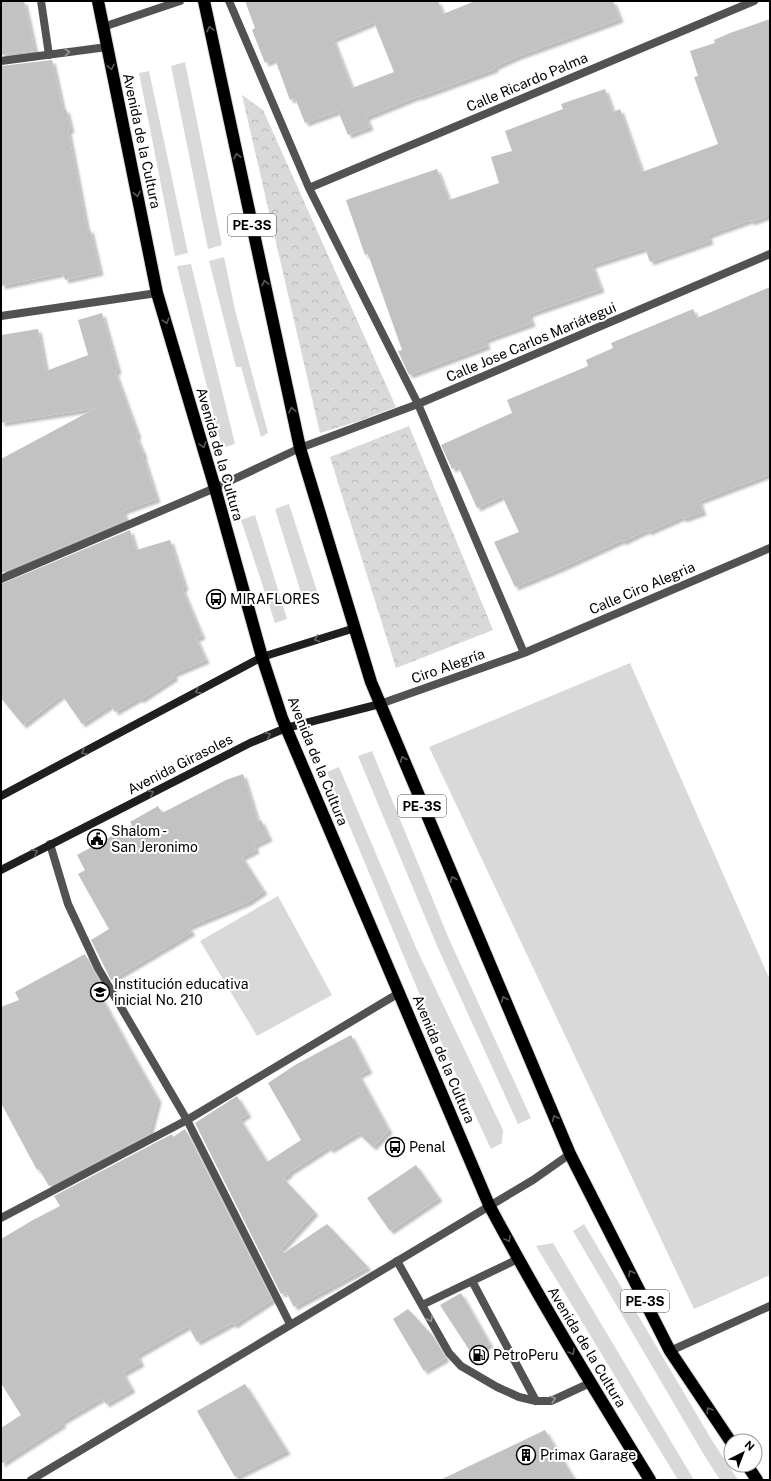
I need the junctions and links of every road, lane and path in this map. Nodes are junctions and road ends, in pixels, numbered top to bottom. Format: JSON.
{"nodes":[{"id":1,"x":41,"y":1,"type":"edge"},
{"id":2,"x":98,"y":1,"type":"edge"},
{"id":3,"x":180,"y":1,"type":"edge"},
{"id":4,"x":204,"y":1,"type":"edge"},
{"id":5,"x":229,"y":1,"type":"edge"},
{"id":6,"x":754,"y":1,"type":"edge"},
{"id":7,"x":103,"y":27,"type":"junction"},
{"id":8,"x":107,"y":47,"type":"junction"},
{"id":9,"x":49,"y":55,"type":"junction"},
{"id":10,"x":1,"y":61,"type":"edge"},
{"id":11,"x":310,"y":188,"type":"junction"},
{"id":12,"x":770,"y":254,"type":"edge"},
{"id":13,"x":157,"y":293,"type":"junction"},
{"id":14,"x":1,"y":316,"type":"edge"},
{"id":15,"x":418,"y":404,"type":"junction"},
{"id":16,"x":300,"y":448,"type":"junction"},
{"id":17,"x":215,"y":488,"type":"junction"},
{"id":18,"x":770,"y":548,"type":"edge"},
{"id":19,"x":1,"y":579,"type":"edge"},
{"id":20,"x":354,"y":628,"type":"junction"},
{"id":21,"x":524,"y":653,"type":"junction"},
{"id":22,"x":262,"y":656,"type":"junction"},
{"id":23,"x":380,"y":704,"type":"junction"},
{"id":24,"x":286,"y":728,"type":"junction"},
{"id":25,"x":1,"y":796,"type":"edge"},
{"id":26,"x":50,"y":844,"type":"junction"},
{"id":27,"x":1,"y":870,"type":"edge"},
{"id":28,"x":399,"y":993,"type":"junction"},
{"id":29,"x":187,"y":1120,"type":"junction"},
{"id":30,"x":570,"y":1154,"type":"junction"},
{"id":31,"x":489,"y":1205,"type":"junction"},
{"id":32,"x":1,"y":1218,"type":"edge"},
{"id":33,"x":518,"y":1259,"type":"junction"},
{"id":34,"x":397,"y":1261,"type":"junction"},
{"id":35,"x":472,"y":1281,"type":"junction"},
{"id":36,"x":422,"y":1305,"type":"junction"},
{"id":37,"x":770,"y":1306,"type":"edge"},
{"id":38,"x":290,"y":1324,"type":"junction"},
{"id":39,"x":670,"y":1351,"type":"junction"},
{"id":40,"x":590,"y":1383,"type":"junction"},
{"id":41,"x":536,"y":1401,"type":"junction"},
{"id":42,"x":725,"y":1433,"type":"edge"},
{"id":43,"x":31,"y":1480,"type":"edge"},
{"id":44,"x":650,"y":1480,"type":"edge"}],
"edges":[{"from":1,"to":9,"type":"street"},
{"from":2,"to":7,"type":"highway","name":"Avenida de la Cultura"},
{"from":3,"to":7,"type":"street"},
{"from":16,"to":4,"type":"highway","number":"PE-3S","one_way":true},
{"from":5,"to":11,"type":"street"},
{"from":6,"to":11,"type":"street","name":"Calle Ricardo Palma"},
{"from":7,"to":8,"type":"highway","name":"Avenida de la Cultura"},
{"from":9,"to":8,"type":"street","one_way":true},
{"from":8,"to":13,"type":"highway","name":"Avenida de la Cultura","one_way":true},
{"from":9,"to":10,"type":"street"},
{"from":11,"to":15,"type":"street"},
{"from":12,"to":15,"type":"street","name":"Calle Jose Carlos Mariátegui"},
{"from":13,"to":14,"type":"street"},
{"from":13,"to":17,"type":"highway","name":"Avenida de la Cultura","one_way":true},
{"from":15,"to":16,"type":"street","name":"Calle Jose Carlos Mariátegui"},
{"from":15,"to":21,"type":"street"},
{"from":16,"to":17,"type":"street","name":"Calle Jose Carlos Mariátegui"},
{"from":16,"to":20,"type":"highway","number":"PE-3S"},
{"from":17,"to":19,"type":"street","name":"Calle Jose Carlos Mariátegui"},
{"from":17,"to":22,"type":"highway","name":"Avenida de la Cultura"},
{"from":18,"to":21,"type":"street","name":"Calle Ciro Alegria"},
{"from":20,"to":22,"type":"street","one_way":true},
{"from":20,"to":23,"type":"highway","number":"PE-3S"},
{"from":21,"to":23,"type":"street","name":"Ciro Alegría"},
{"from":22,"to":24,"type":"highway","name":"Avenida de la Cultura"},
{"from":22,"to":25,"type":"street","one_way":true},
{"from":23,"to":24,"type":"street","name":"Avenida Girasoles"},
{"from":30,"to":23,"type":"highway","number":"PE-3S","one_way":true},
{"from":26,"to":24,"type":"street","name":"Avenida Girasoles","one_way":true},
{"from":24,"to":28,"type":"highway","name":"Avenida de la Cultura"},
{"from":27,"to":26,"type":"street","name":"Avenida Girasoles","one_way":true},
{"from":26,"to":29,"type":"street"},
{"from":28,"to":29,"type":"street"},
{"from":28,"to":31,"type":"highway","name":"Avenida de la Cultura"},
{"from":29,"to":32,"type":"street"},
{"from":29,"to":38,"type":"street"},
{"from":30,"to":31,"type":"street"},
{"from":39,"to":30,"type":"highway","number":"PE-3S","one_way":true},
{"from":31,"to":33,"type":"highway","name":"Avenida de la Cultura","one_way":true},
{"from":31,"to":34,"type":"street"},
{"from":33,"to":35,"type":"street"},
{"from":33,"to":40,"type":"highway","name":"Avenida de la Cultura","one_way":true},
{"from":34,"to":36,"type":"street"},
{"from":34,"to":38,"type":"street"},
{"from":35,"to":36,"type":"street"},
{"from":35,"to":41,"type":"street"},
{"from":36,"to":41,"type":"street","one_way":true},
{"from":37,"to":39,"type":"street"},
{"from":38,"to":43,"type":"street"},
{"from":42,"to":39,"type":"highway","number":"PE-3S","one_way":true},
{"from":41,"to":40,"type":"street","one_way":true},
{"from":40,"to":44,"type":"highway","name":"Avenida de la Cultura"}]}
